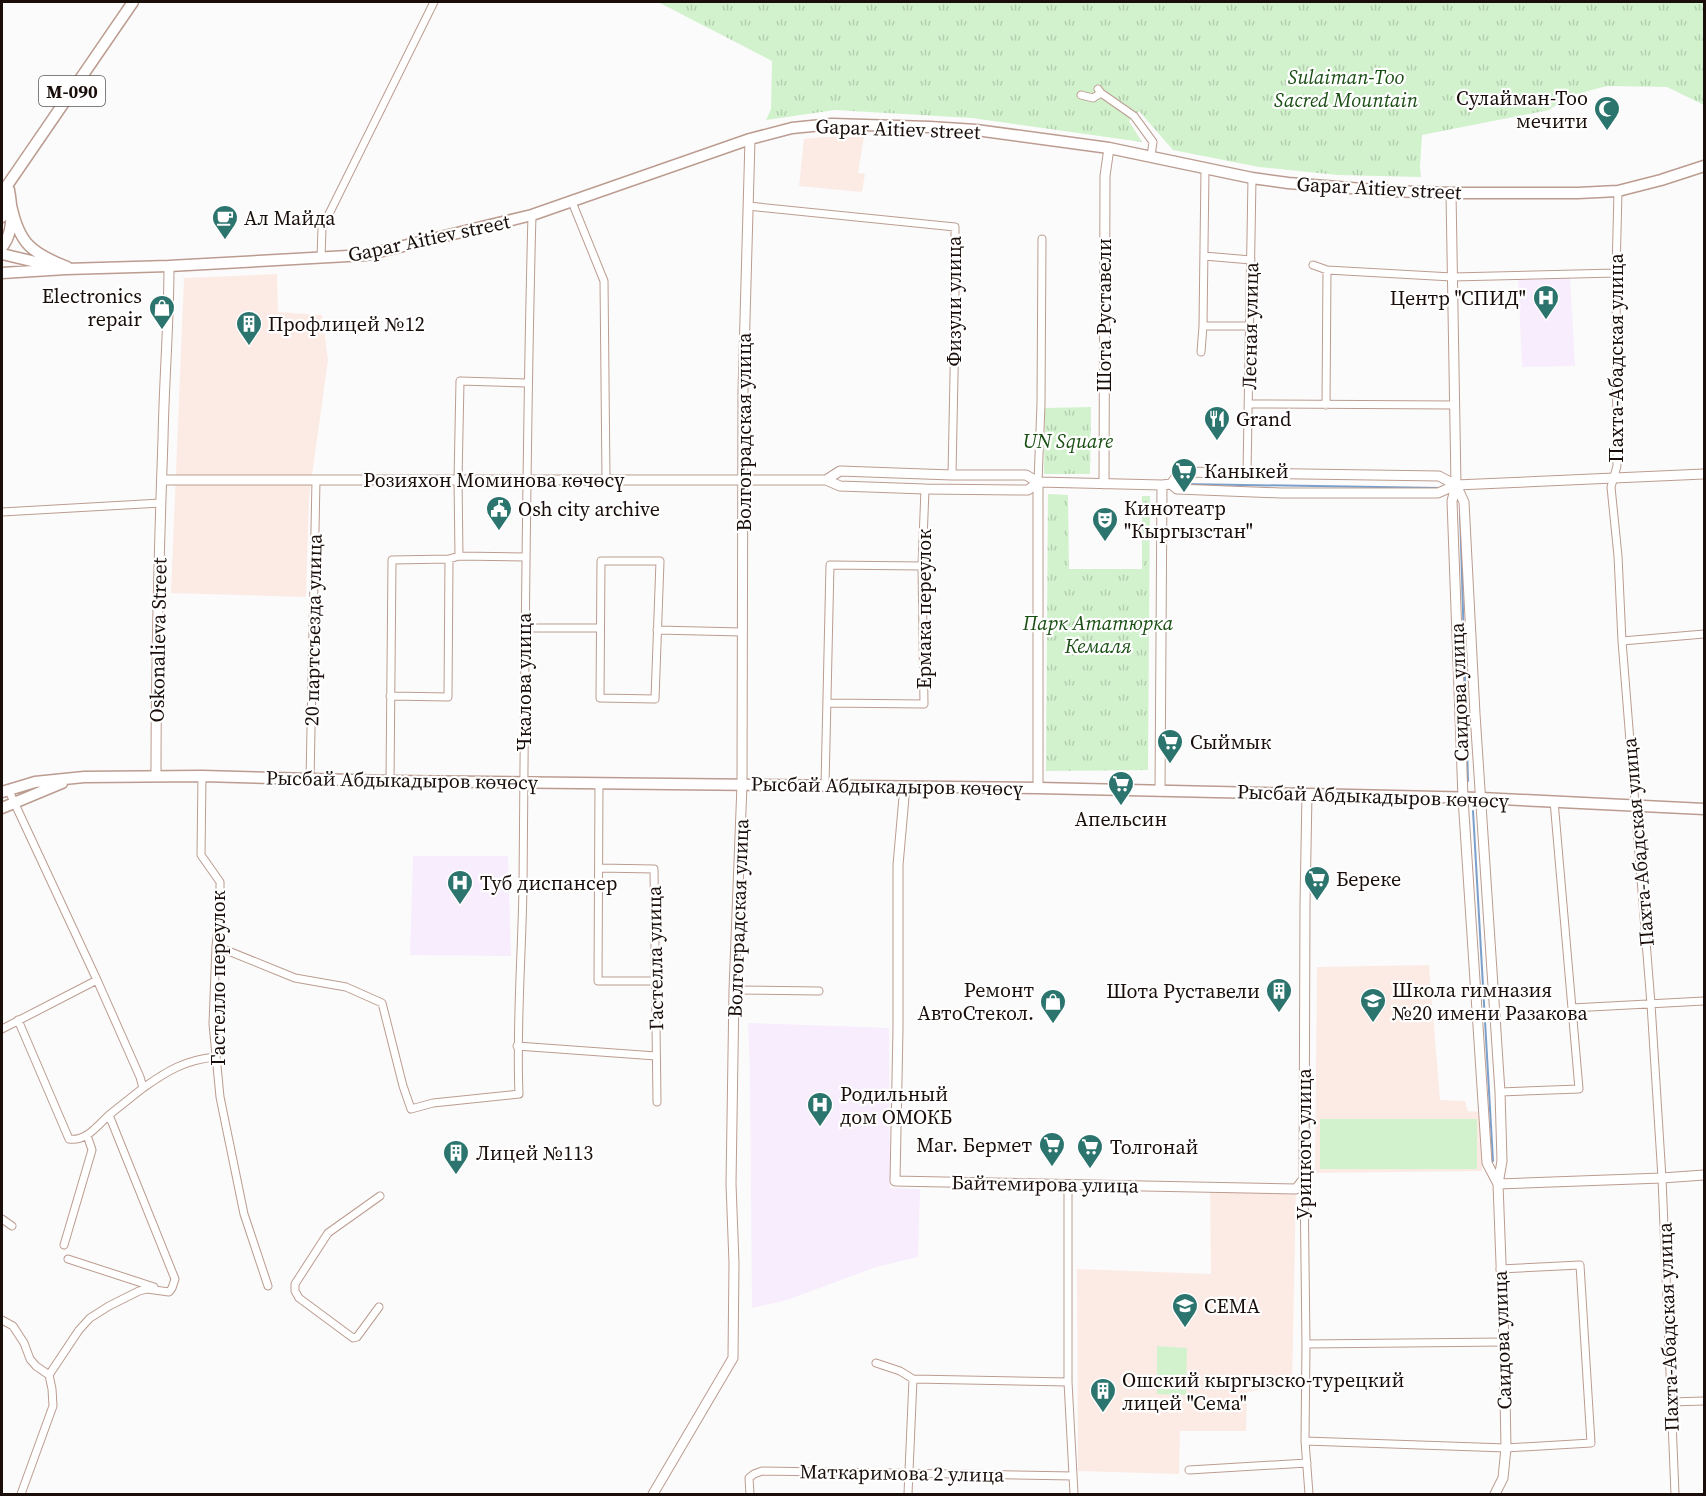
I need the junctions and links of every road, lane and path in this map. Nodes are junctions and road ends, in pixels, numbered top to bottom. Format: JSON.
{"nodes":[{"id":1,"x":134,"y":2,"type":"edge"},
{"id":2,"x":434,"y":2,"type":"edge"},
{"id":3,"x":1081,"y":95,"type":"dead end"},
{"id":4,"x":750,"y":139,"type":"junction"},
{"id":5,"x":1109,"y":148,"type":"junction"},
{"id":6,"x":1151,"y":156,"type":"junction"},
{"id":7,"x":1704,"y":166,"type":"edge"},
{"id":8,"x":1205,"y":169,"type":"junction"},
{"id":9,"x":1252,"y":178,"type":"junction"},
{"id":10,"x":7,"y":188,"type":"edge"},
{"id":11,"x":1618,"y":190,"type":"junction"},
{"id":12,"x":1451,"y":193,"type":"junction"},
{"id":13,"x":572,"y":201,"type":"junction"},
{"id":14,"x":11,"y":205,"type":"junction"},
{"id":15,"x":748,"y":206,"type":"junction"},
{"id":16,"x":532,"y":215,"type":"junction"},
{"id":17,"x":2,"y":218,"type":"edge"},
{"id":18,"x":1042,"y":239,"type":"dead end"},
{"id":19,"x":2,"y":247,"type":"edge"},
{"id":20,"x":2,"y":254,"type":"edge"},
{"id":21,"x":1204,"y":256,"type":"junction"},
{"id":22,"x":321,"y":258,"type":"junction"},
{"id":23,"x":1251,"y":260,"type":"junction"},
{"id":24,"x":1313,"y":265,"type":"dead end"},
{"id":25,"x":169,"y":266,"type":"junction"},
{"id":26,"x":70,"y":269,"type":"junction"},
{"id":27,"x":1326,"y":270,"type":"junction"},
{"id":28,"x":2,"y":273,"type":"edge"},
{"id":29,"x":1616,"y":273,"type":"junction"},
{"id":30,"x":1452,"y":277,"type":"junction"},
{"id":31,"x":1203,"y":326,"type":"junction"},
{"id":32,"x":1249,"y":326,"type":"junction"},
{"id":33,"x":1201,"y":352,"type":"dead end"},
{"id":34,"x":527,"y":383,"type":"junction"},
{"id":35,"x":1249,"y":405,"type":"junction"},
{"id":36,"x":1326,"y":405,"type":"junction"},
{"id":37,"x":1454,"y":405,"type":"junction"},
{"id":38,"x":1247,"y":474,"type":"junction"},
{"id":39,"x":1704,"y":474,"type":"edge"},
{"id":40,"x":952,"y":475,"type":"junction"},
{"id":41,"x":1614,"y":478,"type":"junction"},
{"id":42,"x":526,"y":479,"type":"junction"},
{"id":43,"x":606,"y":479,"type":"junction"},
{"id":44,"x":162,"y":480,"type":"junction"},
{"id":45,"x":316,"y":480,"type":"junction"},
{"id":46,"x":458,"y":480,"type":"junction"},
{"id":47,"x":826,"y":480,"type":"junction"},
{"id":48,"x":744,"y":481,"type":"junction"},
{"id":49,"x":1038,"y":482,"type":"junction"},
{"id":50,"x":1104,"y":484,"type":"junction"},
{"id":51,"x":1166,"y":484,"type":"junction"},
{"id":52,"x":1456,"y":485,"type":"junction"},
{"id":53,"x":925,"y":489,"type":"junction"},
{"id":54,"x":161,"y":503,"type":"junction"},
{"id":55,"x":2,"y":512,"type":"edge"},
{"id":56,"x":459,"y":556,"type":"junction"},
{"id":57,"x":525,"y":557,"type":"junction"},
{"id":58,"x":449,"y":559,"type":"junction"},
{"id":59,"x":922,"y":566,"type":"junction"},
{"id":60,"x":525,"y":628,"type":"junction"},
{"id":61,"x":600,"y":628,"type":"junction"},
{"id":62,"x":657,"y":630,"type":"junction"},
{"id":63,"x":742,"y":632,"type":"junction"},
{"id":64,"x":1704,"y":634,"type":"edge"},
{"id":65,"x":1622,"y":641,"type":"junction"},
{"id":66,"x":390,"y":696,"type":"junction"},
{"id":67,"x":827,"y":703,"type":"junction"},
{"id":68,"x":156,"y":776,"type":"junction"},
{"id":69,"x":202,"y":776,"type":"junction"},
{"id":70,"x":70,"y":779,"type":"junction"},
{"id":71,"x":310,"y":779,"type":"junction"},
{"id":72,"x":390,"y":780,"type":"junction"},
{"id":73,"x":524,"y":782,"type":"junction"},
{"id":74,"x":598,"y":783,"type":"junction"},
{"id":75,"x":742,"y":785,"type":"junction"},
{"id":76,"x":825,"y":786,"type":"junction"},
{"id":77,"x":905,"y":786,"type":"junction"},
{"id":78,"x":1038,"y":788,"type":"junction"},
{"id":79,"x":5,"y":790,"type":"edge"},
{"id":80,"x":1160,"y":791,"type":"junction"},
{"id":81,"x":1307,"y":794,"type":"junction"},
{"id":82,"x":1463,"y":798,"type":"junction"},
{"id":83,"x":1480,"y":798,"type":"junction"},
{"id":84,"x":1554,"y":801,"type":"junction"},
{"id":85,"x":14,"y":802,"type":"junction"},
{"id":86,"x":1635,"y":806,"type":"junction"},
{"id":87,"x":2,"y":808,"type":"edge"},
{"id":88,"x":1704,"y":808,"type":"edge"},
{"id":89,"x":598,"y":868,"type":"junction"},
{"id":90,"x":216,"y":946,"type":"junction"},
{"id":91,"x":97,"y":980,"type":"junction"},
{"id":92,"x":656,"y":981,"type":"junction"},
{"id":93,"x":734,"y":990,"type":"junction"},
{"id":94,"x":819,"y":992,"type":"dead end"},
{"id":95,"x":1704,"y":1001,"type":"edge"},
{"id":96,"x":1651,"y":1004,"type":"junction"},
{"id":97,"x":1572,"y":1008,"type":"junction"},
{"id":98,"x":18,"y":1020,"type":"junction"},
{"id":99,"x":2,"y":1029,"type":"edge"},
{"id":100,"x":517,"y":1046,"type":"junction"},
{"id":101,"x":656,"y":1056,"type":"junction"},
{"id":102,"x":215,"y":1057,"type":"junction"},
{"id":103,"x":143,"y":1088,"type":"junction"},
{"id":104,"x":1500,"y":1092,"type":"junction"},
{"id":105,"x":657,"y":1102,"type":"dead end"},
{"id":106,"x":109,"y":1115,"type":"junction"},
{"id":107,"x":87,"y":1135,"type":"junction"},
{"id":108,"x":1704,"y":1175,"type":"edge"},
{"id":109,"x":1662,"y":1178,"type":"junction"},
{"id":110,"x":1304,"y":1179,"type":"junction"},
{"id":111,"x":1068,"y":1184,"type":"junction"},
{"id":112,"x":1498,"y":1184,"type":"junction"},
{"id":113,"x":380,"y":1196,"type":"dead end"},
{"id":114,"x":2,"y":1220,"type":"edge"},
{"id":115,"x":12,"y":1226,"type":"dead end"},
{"id":116,"x":64,"y":1245,"type":"dead end"},
{"id":117,"x":68,"y":1259,"type":"dead end"},
{"id":118,"x":1500,"y":1269,"type":"junction"},
{"id":119,"x":268,"y":1286,"type":"dead end"},
{"id":120,"x":169,"y":1292,"type":"junction"},
{"id":121,"x":379,"y":1307,"type":"dead end"},
{"id":122,"x":2,"y":1320,"type":"edge"},
{"id":123,"x":1504,"y":1342,"type":"junction"},
{"id":124,"x":1306,"y":1344,"type":"junction"},
{"id":125,"x":876,"y":1363,"type":"dead end"},
{"id":126,"x":49,"y":1375,"type":"junction"},
{"id":127,"x":913,"y":1379,"type":"junction"},
{"id":128,"x":1068,"y":1382,"type":"junction"},
{"id":129,"x":1704,"y":1401,"type":"edge"},
{"id":130,"x":1671,"y":1402,"type":"junction"},
{"id":131,"x":1305,"y":1442,"type":"junction"},
{"id":132,"x":1506,"y":1448,"type":"junction"},
{"id":133,"x":1307,"y":1463,"type":"junction"},
{"id":134,"x":1189,"y":1470,"type":"dead end"},
{"id":135,"x":908,"y":1472,"type":"junction"},
{"id":136,"x":1074,"y":1476,"type":"junction"},
{"id":137,"x":21,"y":1494,"type":"edge"},
{"id":138,"x":653,"y":1494,"type":"edge"},
{"id":139,"x":750,"y":1494,"type":"edge"},
{"id":140,"x":908,"y":1494,"type":"edge"},
{"id":141,"x":1074,"y":1494,"type":"edge"},
{"id":142,"x":1309,"y":1494,"type":"edge"},
{"id":143,"x":1495,"y":1494,"type":"edge"},
{"id":144,"x":1676,"y":1494,"type":"edge"}],
"edges":[{"from":1,"to":10,"type":"main road","number":"М-090"},
{"from":2,"to":22,"type":"street"},
{"from":3,"to":6,"type":"street"},
{"from":4,"to":5,"type":"main road","name":"Gapar Aitiev street"},
{"from":4,"to":13,"type":"main road","name":"Gapar Aitiev street"},
{"from":4,"to":15,"type":"street","name":"Волгоградская улица"},
{"from":5,"to":6,"type":"main road","name":"Gapar Aitiev street"},
{"from":5,"to":50,"type":"street","name":"Шота Руставели"},
{"from":6,"to":8,"type":"main road","name":"Gapar Aitiev street"},
{"from":7,"to":11,"type":"main road","name":"Gapar Aitiev street"},
{"from":8,"to":9,"type":"main road","name":"Gapar Aitiev street"},
{"from":8,"to":21,"type":"street"},
{"from":9,"to":12,"type":"main road","name":"Gapar Aitiev street"},
{"from":9,"to":23,"type":"street","name":"Лесная улица"},
{"from":10,"to":14,"type":"main road"},
{"from":10,"to":17,"type":"main road","number":"М-090"},
{"from":11,"to":12,"type":"main road","name":"Gapar Aitiev street"},
{"from":11,"to":29,"type":"street","name":"Пахта-Абадская улица"},
{"from":12,"to":30,"type":"street","name":"Саидова улица"},
{"from":13,"to":16,"type":"main road","name":"Gapar Aitiev street"},
{"from":13,"to":43,"type":"street"},
{"from":14,"to":19,"type":"main road"},
{"from":14,"to":26,"type":"main road"},
{"from":15,"to":40,"type":"street","name":"Физули улица"},
{"from":15,"to":48,"type":"street","name":"Волгоградская улица"},
{"from":16,"to":22,"type":"main road","name":"Gapar Aitiev street"},
{"from":16,"to":34,"type":"street","name":"Чкалова улица"},
{"from":18,"to":49,"type":"street"},
{"from":20,"to":26,"type":"main road","name":"Gapar Aitiev street"},
{"from":21,"to":23,"type":"street"},
{"from":21,"to":31,"type":"street"},
{"from":22,"to":25,"type":"main road","name":"Gapar Aitiev street"},
{"from":23,"to":32,"type":"street","name":"Лесная улица"},
{"from":24,"to":27,"type":"street"},
{"from":25,"to":26,"type":"main road","name":"Gapar Aitiev street"},
{"from":25,"to":44,"type":"street","name":"Oskonalieva Street"},
{"from":26,"to":28,"type":"main road","name":"Gapar Aitiev street"},
{"from":27,"to":30,"type":"street"},
{"from":27,"to":36,"type":"street"},
{"from":29,"to":30,"type":"street"},
{"from":29,"to":41,"type":"street","name":"Пахта-Абадская улица"},
{"from":30,"to":37,"type":"street","name":"Саидова улица"},
{"from":31,"to":32,"type":"street"},
{"from":31,"to":33,"type":"street"},
{"from":32,"to":35,"type":"street","name":"Лесная улица"},
{"from":34,"to":42,"type":"street","name":"Чкалова улица"},
{"from":34,"to":46,"type":"street"},
{"from":35,"to":36,"type":"street"},
{"from":35,"to":38,"type":"street","name":"Лесная улица"},
{"from":36,"to":37,"type":"street"},
{"from":37,"to":52,"type":"street","name":"Саидова улица"},
{"from":38,"to":51,"type":"street","name":"Розияхон Моминова көчөсү"},
{"from":38,"to":52,"type":"street","name":"Розияхон Моминова көчөсү"},
{"from":39,"to":41,"type":"street","name":"Розияхон Моминова көчөсү"},
{"from":40,"to":47,"type":"street","name":"Розияхон Моминова көчөсү"},
{"from":40,"to":49,"type":"street","name":"Розияхон Моминова көчөсү"},
{"from":41,"to":52,"type":"street","name":"Розияхон Моминова көчөсү"},
{"from":41,"to":65,"type":"street","name":"Пахта-Абадская улица"},
{"from":42,"to":43,"type":"street","name":"Розияхон Моминова көчөсү"},
{"from":42,"to":46,"type":"street","name":"Розияхон Моминова көчөсү"},
{"from":42,"to":57,"type":"street","name":"Чкалова улица"},
{"from":43,"to":48,"type":"street","name":"Розияхон Моминова көчөсү"},
{"from":44,"to":45,"type":"street","name":"Розияхон Моминова көчөсү"},
{"from":44,"to":54,"type":"street","name":"Oskonalieva Street"},
{"from":45,"to":46,"type":"street","name":"Розияхон Моминова көчөсү"},
{"from":45,"to":71,"type":"street","name":"20 партсъезда улица"},
{"from":46,"to":56,"type":"street"},
{"from":47,"to":48,"type":"street","name":"Розияхон Моминова көчөсү"},
{"from":47,"to":53,"type":"street","name":"Розияхон Моминова көчөсү"},
{"from":48,"to":63,"type":"street","name":"Волгоградская улица"},
{"from":49,"to":50,"type":"street","name":"Розияхон Моминова көчөсү"},
{"from":49,"to":53,"type":"street","name":"Розияхон Моминова көчөсү"},
{"from":49,"to":78,"type":"street"},
{"from":50,"to":51,"type":"street","name":"Розияхон Моминова көчөсү"},
{"from":51,"to":52,"type":"street","name":"Розияхон Моминова көчөсү"},
{"from":51,"to":80,"type":"street"},
{"from":52,"to":82,"type":"street","name":"Саидова улица"},
{"from":52,"to":83,"type":"street","name":"Саидова улица"},
{"from":53,"to":59,"type":"street","name":"Ермака переулок"},
{"from":54,"to":55,"type":"street"},
{"from":54,"to":68,"type":"street","name":"Oskonalieva Street"},
{"from":56,"to":57,"type":"street"},
{"from":56,"to":58,"type":"street"},
{"from":57,"to":60,"type":"street","name":"Чкалова улица"},
{"from":58,"to":66,"type":"street"},
{"from":58,"to":66,"type":"street"},
{"from":59,"to":67,"type":"street"},
{"from":59,"to":67,"type":"street","name":"Ермака переулок"},
{"from":60,"to":61,"type":"street"},
{"from":60,"to":73,"type":"street","name":"Чкалова улица"},
{"from":61,"to":62,"type":"street"},
{"from":61,"to":62,"type":"street"},
{"from":62,"to":63,"type":"street"},
{"from":63,"to":75,"type":"street","name":"Волгоградская улица"},
{"from":64,"to":65,"type":"street"},
{"from":65,"to":86,"type":"street","name":"Пахта-Абадская улица"},
{"from":66,"to":72,"type":"street"},
{"from":67,"to":76,"type":"street"},
{"from":68,"to":69,"type":"main road","name":"Рысбай Абдыкадыров көчөсү"},
{"from":68,"to":70,"type":"main road","name":"Рысбай Абдыкадыров көчөсү"},
{"from":69,"to":71,"type":"main road","name":"Рысбай Абдыкадыров көчөсү"},
{"from":69,"to":90,"type":"street","name":"Гастелло переулок"},
{"from":70,"to":79,"type":"main road","name":"Рысбай Абдыкадыров көчөсү"},
{"from":70,"to":85,"type":"main road","name":"Рысбай Абдыкадыров көчөсү"},
{"from":71,"to":72,"type":"main road","name":"Рысбай Абдыкадыров көчөсү"},
{"from":72,"to":73,"type":"main road","name":"Рысбай Абдыкадыров көчөсү"},
{"from":73,"to":74,"type":"main road","name":"Рысбай Абдыкадыров көчөсү"},
{"from":73,"to":100,"type":"street","name":"Чкалова улица"},
{"from":74,"to":75,"type":"main road","name":"Рысбай Абдыкадыров көчөсү"},
{"from":74,"to":89,"type":"street"},
{"from":75,"to":76,"type":"main road","name":"Рысбай Абдыкадыров көчөсү"},
{"from":75,"to":93,"type":"street","name":"Волгоградская улица"},
{"from":76,"to":77,"type":"main road","name":"Рысбай Абдыкадыров көчөсү"},
{"from":77,"to":78,"type":"main road","name":"Рысбай Абдыкадыров көчөсү"},
{"from":77,"to":111,"type":"street","name":"Байтемирова улица"},
{"from":78,"to":80,"type":"main road","name":"Рысбай Абдыкадыров көчөсү"},
{"from":79,"to":85,"type":"street"},
{"from":80,"to":81,"type":"main road","name":"Рысбай Абдыкадыров көчөсү"},
{"from":81,"to":82,"type":"main road","name":"Рысбай Абдыкадыров көчөсү"},
{"from":81,"to":110,"type":"street","name":"Урицкого улица"},
{"from":82,"to":83,"type":"main road","name":"Рысбай Абдыкадыров көчөсү"},
{"from":82,"to":112,"type":"street","name":"Саидова улица"},
{"from":83,"to":84,"type":"main road","name":"Рысбай Абдыкадыров көчөсү"},
{"from":83,"to":104,"type":"street","name":"Саидова улица"},
{"from":84,"to":86,"type":"main road","name":"Рысбай Абдыкадыров көчөсү"},
{"from":84,"to":97,"type":"street"},
{"from":85,"to":87,"type":"main road","name":"Рысбай Абдыкадыров көчөсү"},
{"from":85,"to":91,"type":"street"},
{"from":86,"to":88,"type":"main road","name":"Рысбай Абдыкадыров көчөсү"},
{"from":86,"to":96,"type":"street","name":"Пахта-Абадская улица"},
{"from":89,"to":92,"type":"street","name":"Гастелла улица"},
{"from":89,"to":92,"type":"street"},
{"from":90,"to":100,"type":"street","name":"Чкалова улица"},
{"from":90,"to":102,"type":"street","name":"Гастелло переулок"},
{"from":91,"to":98,"type":"street"},
{"from":91,"to":103,"type":"street"},
{"from":92,"to":101,"type":"street","name":"Гастелла улица"},
{"from":93,"to":94,"type":"street"},
{"from":93,"to":138,"type":"street","name":"Волгоградская улица"},
{"from":95,"to":96,"type":"street"},
{"from":96,"to":97,"type":"street"},
{"from":96,"to":109,"type":"street","name":"Пахта-Абадская улица"},
{"from":97,"to":104,"type":"street"},
{"from":98,"to":99,"type":"street"},
{"from":98,"to":107,"type":"street"},
{"from":100,"to":101,"type":"street"},
{"from":101,"to":105,"type":"street","name":"Гастелла улица"},
{"from":102,"to":103,"type":"street"},
{"from":102,"to":119,"type":"street","name":"Гастелло переулок"},
{"from":103,"to":106,"type":"street"},
{"from":104,"to":112,"type":"street","name":"Саидова улица"},
{"from":106,"to":107,"type":"street"},
{"from":106,"to":120,"type":"street"},
{"from":107,"to":116,"type":"street"},
{"from":108,"to":109,"type":"street"},
{"from":109,"to":112,"type":"street"},
{"from":109,"to":130,"type":"street","name":"Пахта-Абадская улица"},
{"from":110,"to":111,"type":"street","name":"Байтемирова улица"},
{"from":110,"to":124,"type":"street","name":"Урицкого улица"},
{"from":111,"to":128,"type":"street"},
{"from":112,"to":118,"type":"street","name":"Саидова улица"},
{"from":113,"to":121,"type":"street"},
{"from":114,"to":115,"type":"street"},
{"from":117,"to":120,"type":"street"},
{"from":118,"to":123,"type":"street","name":"Саидова улица"},
{"from":118,"to":132,"type":"street"},
{"from":120,"to":126,"type":"street"},
{"from":122,"to":126,"type":"street"},
{"from":123,"to":124,"type":"street"},
{"from":123,"to":132,"type":"street","name":"Саидова улица"},
{"from":124,"to":131,"type":"street","name":"Урицкого улица"},
{"from":125,"to":127,"type":"street"},
{"from":126,"to":137,"type":"street"},
{"from":127,"to":128,"type":"street"},
{"from":127,"to":135,"type":"street"},
{"from":128,"to":136,"type":"street"},
{"from":129,"to":130,"type":"street"},
{"from":130,"to":144,"type":"street","name":"Пахта-Абадская улица"},
{"from":131,"to":132,"type":"street"},
{"from":131,"to":133,"type":"street","name":"Урицкого улица"},
{"from":132,"to":143,"type":"street","name":"Саидова улица"},
{"from":133,"to":134,"type":"street"},
{"from":133,"to":142,"type":"street","name":"Урицкого улица"},
{"from":135,"to":136,"type":"street","name":"Маткаримова 2 улица"},
{"from":135,"to":139,"type":"street","name":"Маткаримова 2 улица"},
{"from":135,"to":140,"type":"street"},
{"from":136,"to":141,"type":"street"}]}
